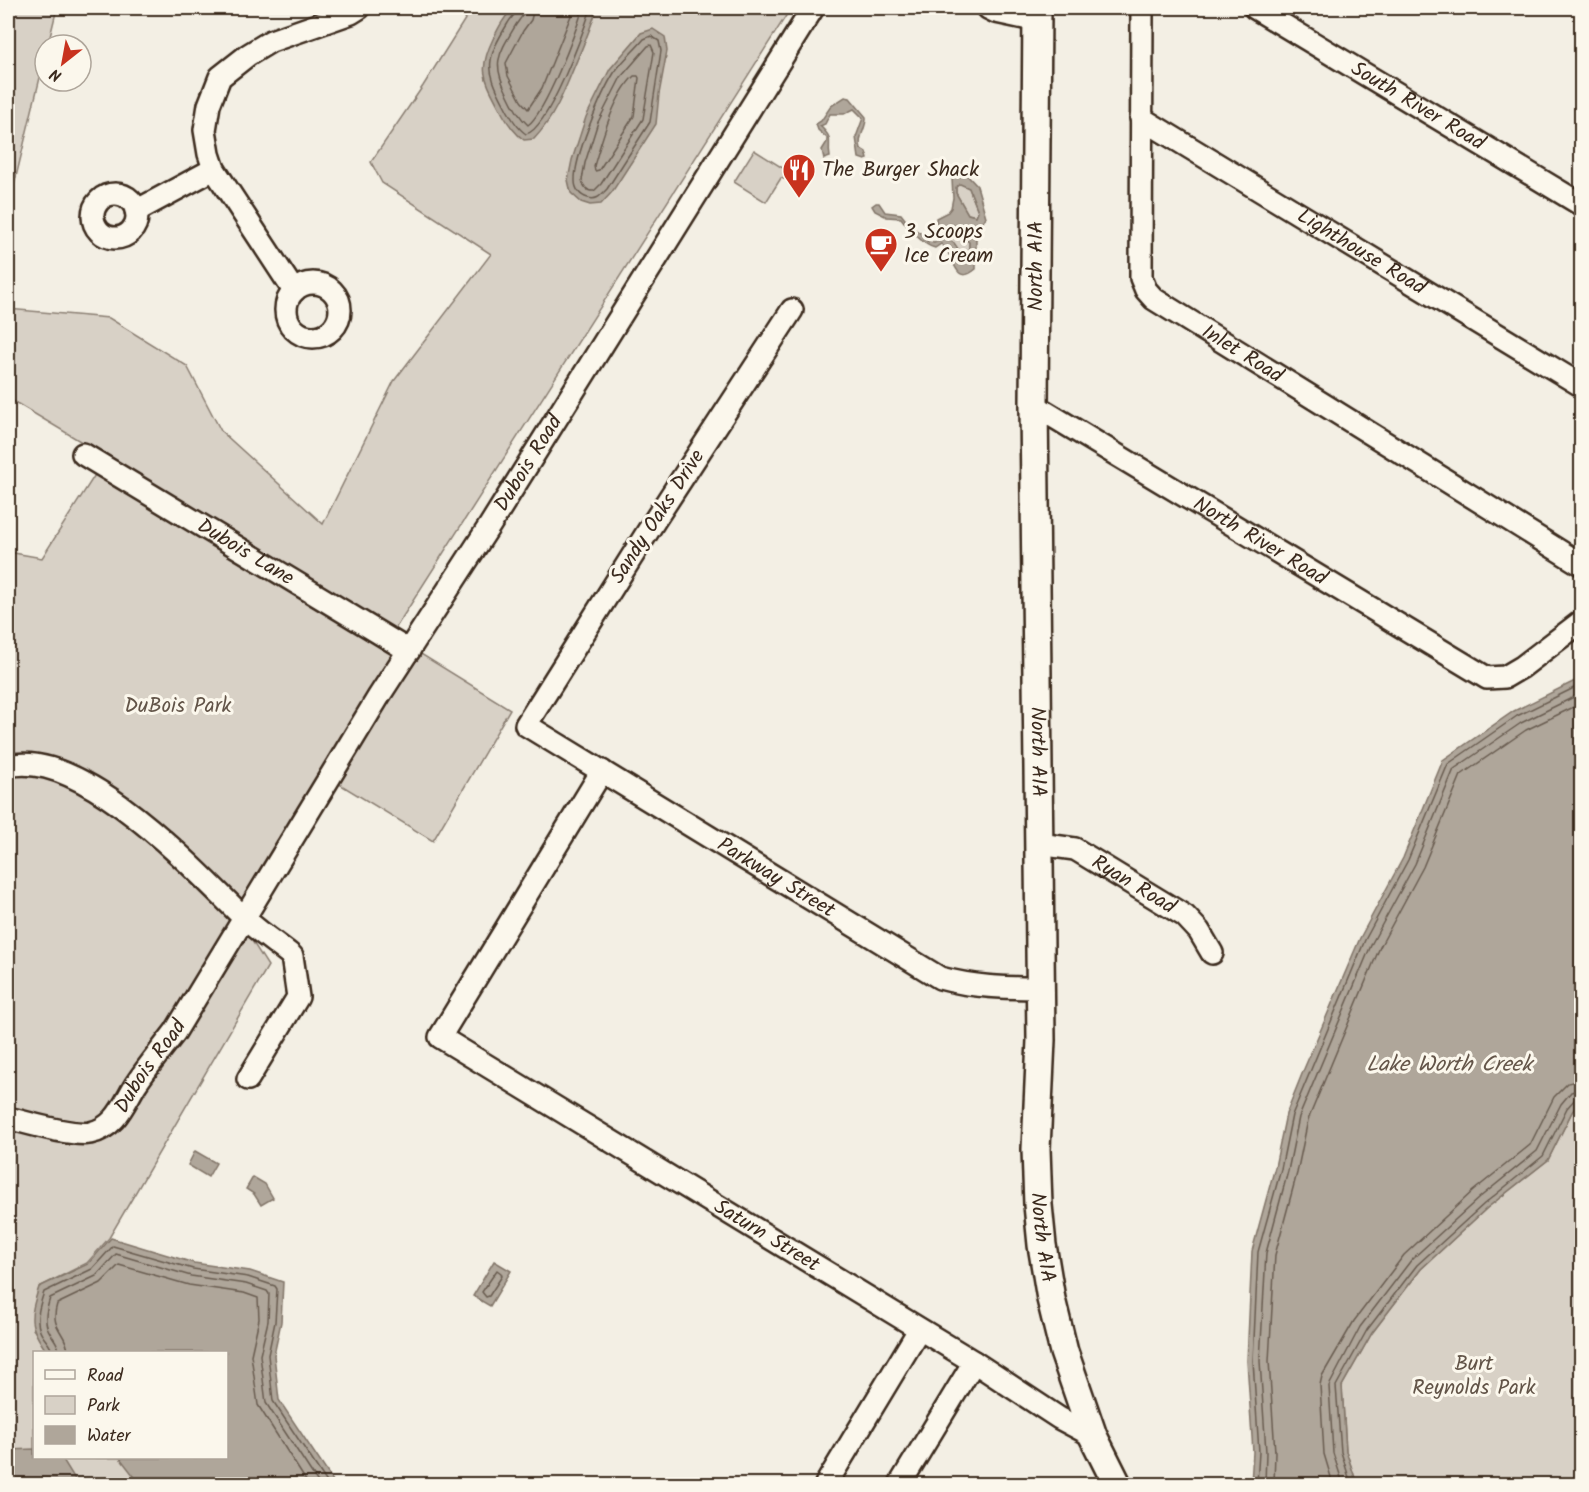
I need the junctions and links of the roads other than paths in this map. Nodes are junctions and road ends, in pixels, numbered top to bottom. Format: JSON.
{"nodes":[{"id":1,"x":359,"y":8,"type":"edge"},
{"id":2,"x":813,"y":8,"type":"edge"},
{"id":3,"x":988,"y":8,"type":"edge"},
{"id":4,"x":1142,"y":8,"type":"edge"},
{"id":5,"x":1255,"y":8,"type":"edge"},
{"id":6,"x":1037,"y":14,"type":"edge"},
{"id":7,"x":1141,"y":118,"type":"junction"},
{"id":8,"x":214,"y":169,"type":"junction"},
{"id":9,"x":1581,"y":205,"type":"edge"},
{"id":10,"x":136,"y":211,"type":"dead end"},
{"id":11,"x":294,"y":291,"type":"dead end"},
{"id":12,"x":792,"y":310,"type":"dead end"},
{"id":13,"x":1581,"y":386,"type":"edge"},
{"id":14,"x":1034,"y":405,"type":"junction"},
{"id":15,"x":82,"y":454,"type":"dead end"},
{"id":16,"x":1581,"y":565,"type":"edge"},
{"id":17,"x":1581,"y":621,"type":"edge"},
{"id":18,"x":409,"y":651,"type":"junction"},
{"id":19,"x":526,"y":725,"type":"joint"},
{"id":20,"x":8,"y":766,"type":"edge"},
{"id":21,"x":602,"y":771,"type":"junction"},
{"id":22,"x":1039,"y":844,"type":"junction"},
{"id":23,"x":244,"y":918,"type":"junction"},
{"id":24,"x":1212,"y":953,"type":"dead end"},
{"id":25,"x":1040,"y":988,"type":"junction"},
{"id":26,"x":248,"y":1078,"type":"dead end"},
{"id":27,"x":8,"y":1118,"type":"edge"},
{"id":28,"x":919,"y":1330,"type":"junction"},
{"id":29,"x":974,"y":1362,"type":"junction"},
{"id":30,"x":1094,"y":1436,"type":"junction"},
{"id":31,"x":826,"y":1485,"type":"edge"},
{"id":32,"x":900,"y":1485,"type":"edge"},
{"id":33,"x":1117,"y":1485,"type":"edge"}],
"edges":[{"from":1,"to":8,"type":"street"},
{"from":2,"to":18,"type":"street","name":"Dubois Road"},
{"from":3,"to":6,"type":"street"},
{"from":4,"to":7,"type":"street","name":"Inlet Road"},
{"from":5,"to":9,"type":"street","name":"South River Road"},
{"from":6,"to":14,"type":"street","name":"North A1A"},
{"from":7,"to":13,"type":"street","name":"Lighthouse Road"},
{"from":7,"to":16,"type":"street","name":"Inlet Road"},
{"from":8,"to":10,"type":"street"},
{"from":8,"to":11,"type":"street"},
{"from":12,"to":19,"type":"street","name":"Sandy Oaks Drive"},
{"from":14,"to":17,"type":"street","name":"North River Road"},
{"from":14,"to":22,"type":"street","name":"North A1A"},
{"from":15,"to":18,"type":"street","name":"Dubois Lane"},
{"from":18,"to":23,"type":"street","name":"Dubois Road"},
{"from":19,"to":21,"type":"street","name":"Parkway Street"},
{"from":20,"to":23,"type":"street"},
{"from":21,"to":25,"type":"street","name":"Parkway Street"},
{"from":21,"to":28,"type":"street","name":"Saturn Street"},
{"from":22,"to":24,"type":"street","name":"Ryan Road"},
{"from":22,"to":25,"type":"street","name":"North A1A"},
{"from":23,"to":26,"type":"street"},
{"from":23,"to":27,"type":"street","name":"Dubois Road"},
{"from":25,"to":30,"type":"street","name":"North A1A"},
{"from":28,"to":29,"type":"street","name":"Saturn Street"},
{"from":28,"to":31,"type":"street"},
{"from":29,"to":30,"type":"street","name":"Saturn Street"},
{"from":29,"to":32,"type":"street"},
{"from":30,"to":33,"type":"street","name":"North A1A"}]}
